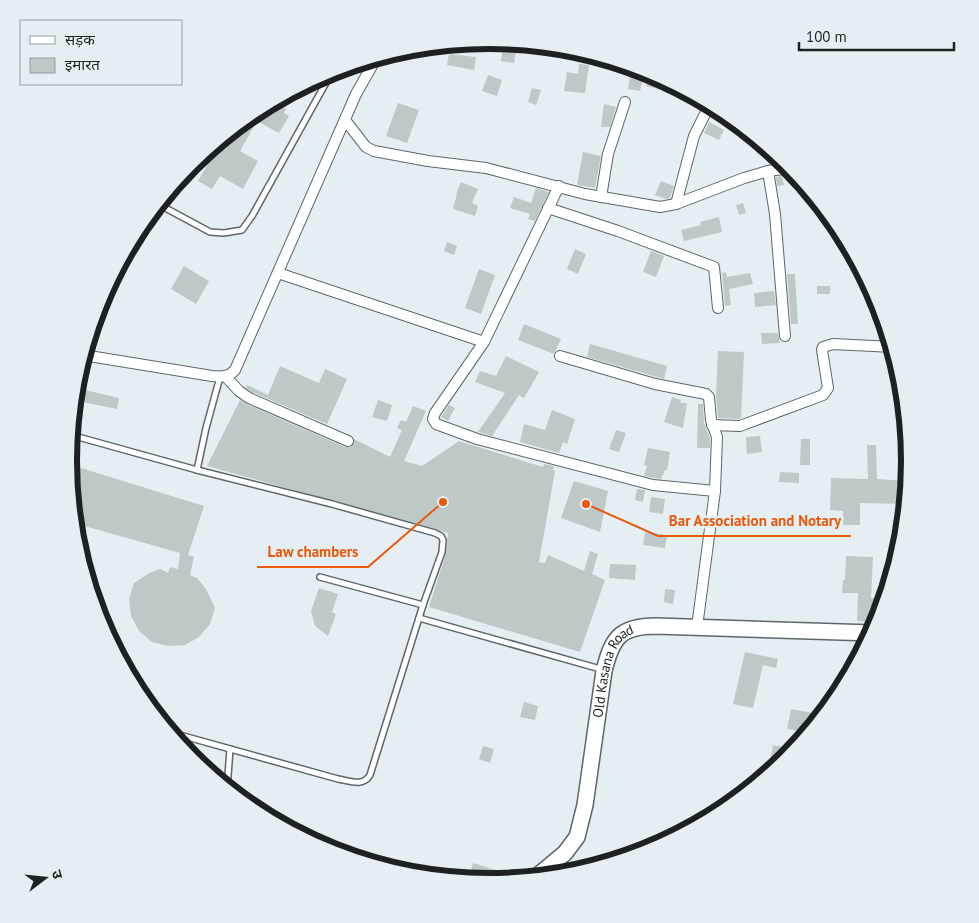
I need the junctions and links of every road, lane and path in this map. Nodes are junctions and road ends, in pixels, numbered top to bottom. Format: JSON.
{"nodes":[{"id":1,"x":371,"y":67,"type":"edge"},
{"id":2,"x":326,"y":83,"type":"edge"},
{"id":3,"x":625,"y":102,"type":"dead end"},
{"id":4,"x":707,"y":111,"type":"edge"},
{"id":5,"x":344,"y":120,"type":"junction"},
{"id":6,"x":781,"y":170,"type":"edge"},
{"id":7,"x":768,"y":172,"type":"junction"},
{"id":8,"x":559,"y":186,"type":"junction"},
{"id":9,"x":601,"y":197,"type":"junction"},
{"id":10,"x":676,"y":204,"type":"junction"},
{"id":11,"x":164,"y":207,"type":"edge"},
{"id":12,"x":548,"y":208,"type":"junction"},
{"id":13,"x":278,"y":273,"type":"junction"},
{"id":14,"x":718,"y":308,"type":"dead end"},
{"id":15,"x":785,"y":336,"type":"dead end"},
{"id":16,"x":484,"y":342,"type":"junction"},
{"id":17,"x":885,"y":347,"type":"edge"},
{"id":18,"x":91,"y":356,"type":"edge"},
{"id":19,"x":560,"y":356,"type":"dead end"},
{"id":20,"x":223,"y":377,"type":"junction"},
{"id":21,"x":712,"y":424,"type":"junction"},
{"id":22,"x":78,"y":437,"type":"edge"},
{"id":23,"x":348,"y":441,"type":"dead end"},
{"id":24,"x":197,"y":470,"type":"junction"},
{"id":25,"x":715,"y":491,"type":"junction"},
{"id":26,"x":320,"y":577,"type":"dead end"},
{"id":27,"x":423,"y":605,"type":"junction"},
{"id":28,"x":419,"y":618,"type":"junction"},
{"id":29,"x":697,"y":627,"type":"junction"},
{"id":30,"x":865,"y":633,"type":"edge"},
{"id":31,"x":604,"y":670,"type":"junction"},
{"id":32,"x":180,"y":735,"type":"edge"},
{"id":33,"x":230,"y":749,"type":"junction"},
{"id":34,"x":228,"y":781,"type":"edge"},
{"id":35,"x":544,"y":871,"type":"edge"}],
"edges":[{"from":1,"to":5,"type":"street"},
{"from":2,"to":11,"type":"lane"},
{"from":3,"to":9,"type":"street"},
{"from":4,"to":10,"type":"street"},
{"from":5,"to":8,"type":"street"},
{"from":5,"to":13,"type":"street"},
{"from":6,"to":7,"type":"street"},
{"from":7,"to":10,"type":"street"},
{"from":7,"to":15,"type":"street"},
{"from":8,"to":9,"type":"street"},
{"from":8,"to":12,"type":"street"},
{"from":9,"to":10,"type":"street"},
{"from":12,"to":14,"type":"street"},
{"from":12,"to":16,"type":"street"},
{"from":13,"to":16,"type":"street"},
{"from":13,"to":20,"type":"street"},
{"from":16,"to":25,"type":"street"},
{"from":17,"to":21,"type":"street"},
{"from":18,"to":20,"type":"street"},
{"from":19,"to":21,"type":"street"},
{"from":20,"to":23,"type":"street"},
{"from":20,"to":24,"type":"lane"},
{"from":21,"to":25,"type":"street"},
{"from":22,"to":24,"type":"lane"},
{"from":24,"to":27,"type":"lane"},
{"from":25,"to":29,"type":"street"},
{"from":26,"to":27,"type":"lane"},
{"from":27,"to":28,"type":"lane"},
{"from":28,"to":31,"type":"lane"},
{"from":28,"to":33,"type":"lane"},
{"from":29,"to":30,"type":"street","name":"Old Kasana Road"},
{"from":29,"to":31,"type":"street","name":"Old Kasana Road"},
{"from":31,"to":35,"type":"street","name":"Old Kasana Road"},
{"from":32,"to":33,"type":"lane"},
{"from":33,"to":34,"type":"lane"}]}
